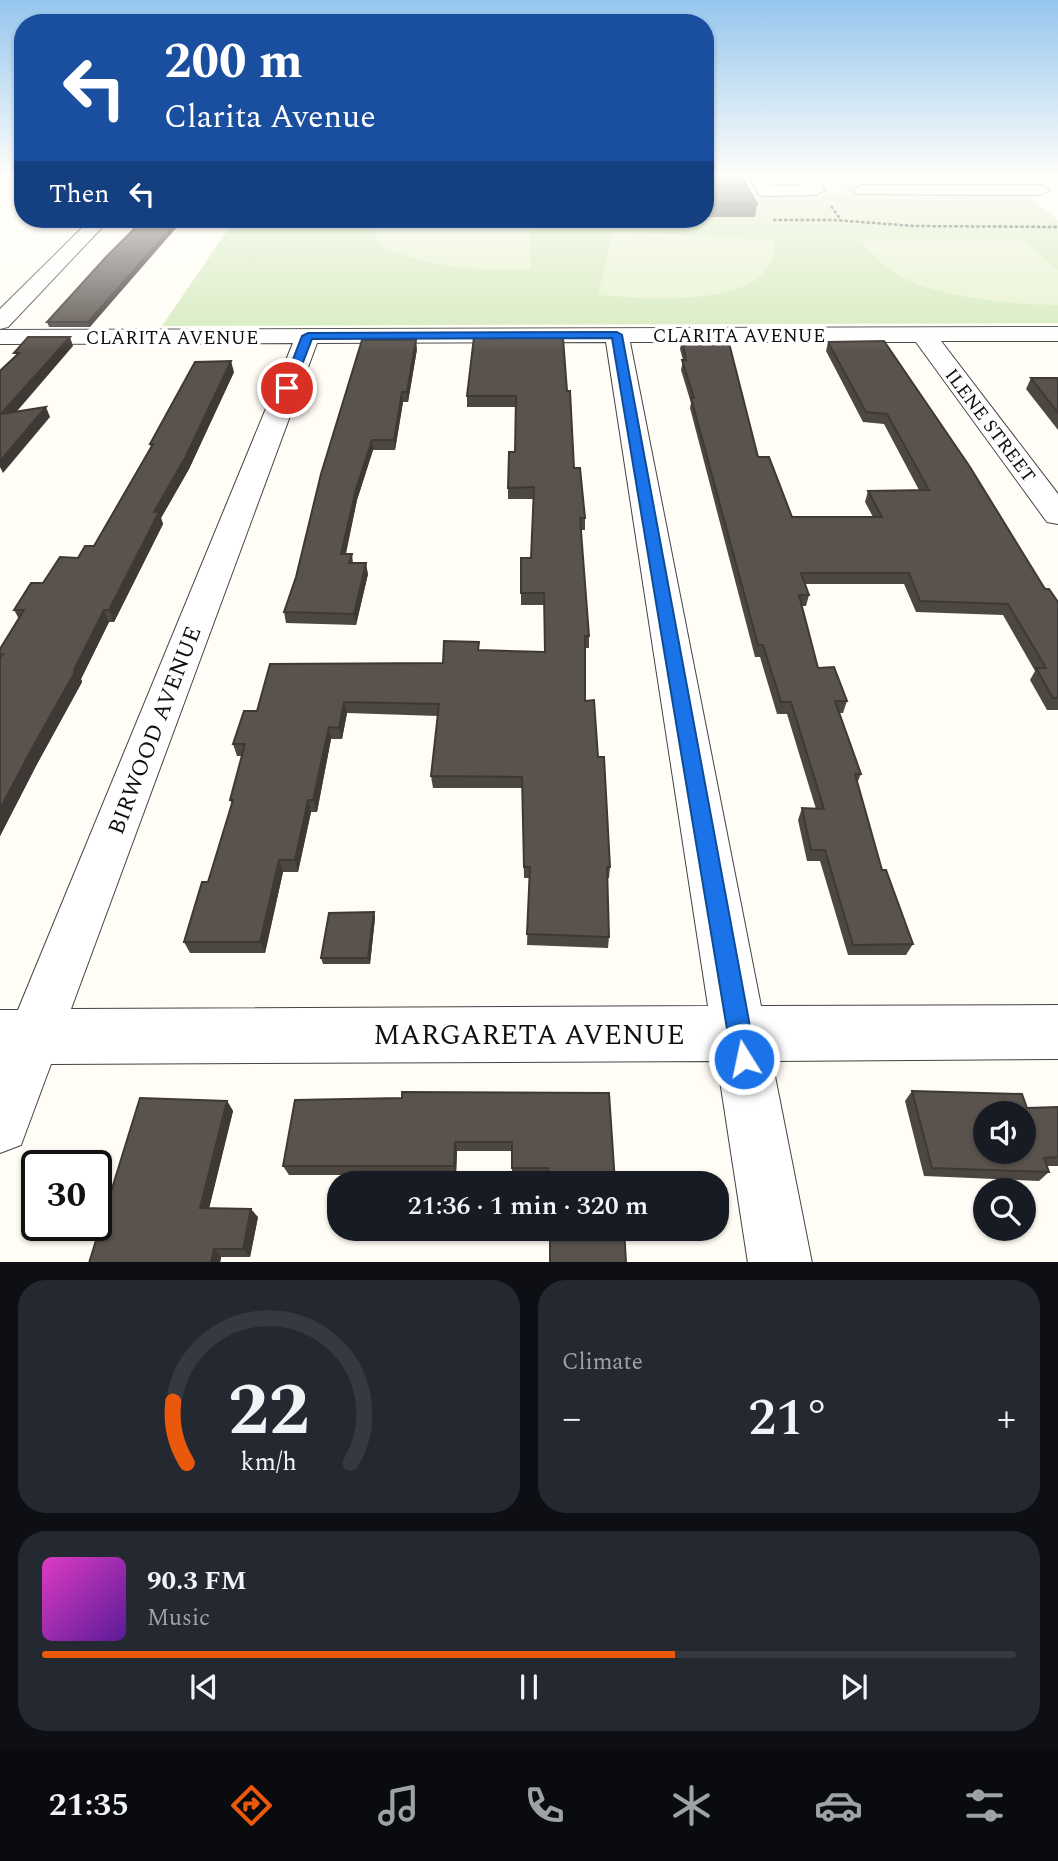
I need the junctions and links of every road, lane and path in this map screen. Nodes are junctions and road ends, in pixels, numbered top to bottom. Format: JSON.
{"nodes":[{"id":1,"x":86,"y":234,"type":"edge"},
{"id":2,"x":0,"y":322,"type":"edge"},
{"id":3,"x":923,"y":334,"type":"junction"},
{"id":4,"x":1058,"y":334,"type":"edge"},
{"id":5,"x":617,"y":335,"type":"junction"},
{"id":6,"x":308,"y":336,"type":"junction"},
{"id":7,"x":0,"y":337,"type":"edge"},
{"id":8,"x":1058,"y":515,"type":"edge"},
{"id":9,"x":1058,"y":1032,"type":"edge"},
{"id":10,"x":739,"y":1033,"type":"junction"},
{"id":11,"x":17,"y":1037,"type":"edge"},
{"id":12,"x":0,"y":1124,"type":"edge"},
{"id":13,"x":780,"y":1262,"type":"edge"}],
"edges":[{"from":1,"to":2,"type":"street"},
{"from":3,"to":4,"type":"street","name":"CLARITA AVENUE"},
{"from":3,"to":5,"type":"street","name":"CLARITA AVENUE"},
{"from":3,"to":8,"type":"street","name":"ILENE STREET"},
{"from":5,"to":6,"type":"street","name":"CLARITA AVENUE"},
{"from":5,"to":10,"type":"street"},
{"from":6,"to":7,"type":"street","name":"CLARITA AVENUE"},
{"from":6,"to":11,"type":"street","name":"BIRWOOD AVENUE"},
{"from":9,"to":10,"type":"street","name":"MARGARETA AVENUE"},
{"from":10,"to":11,"type":"street","name":"MARGARETA AVENUE"},
{"from":10,"to":13,"type":"street"},
{"from":11,"to":12,"type":"street","name":"BIRWOOD AVENUE"}]}
